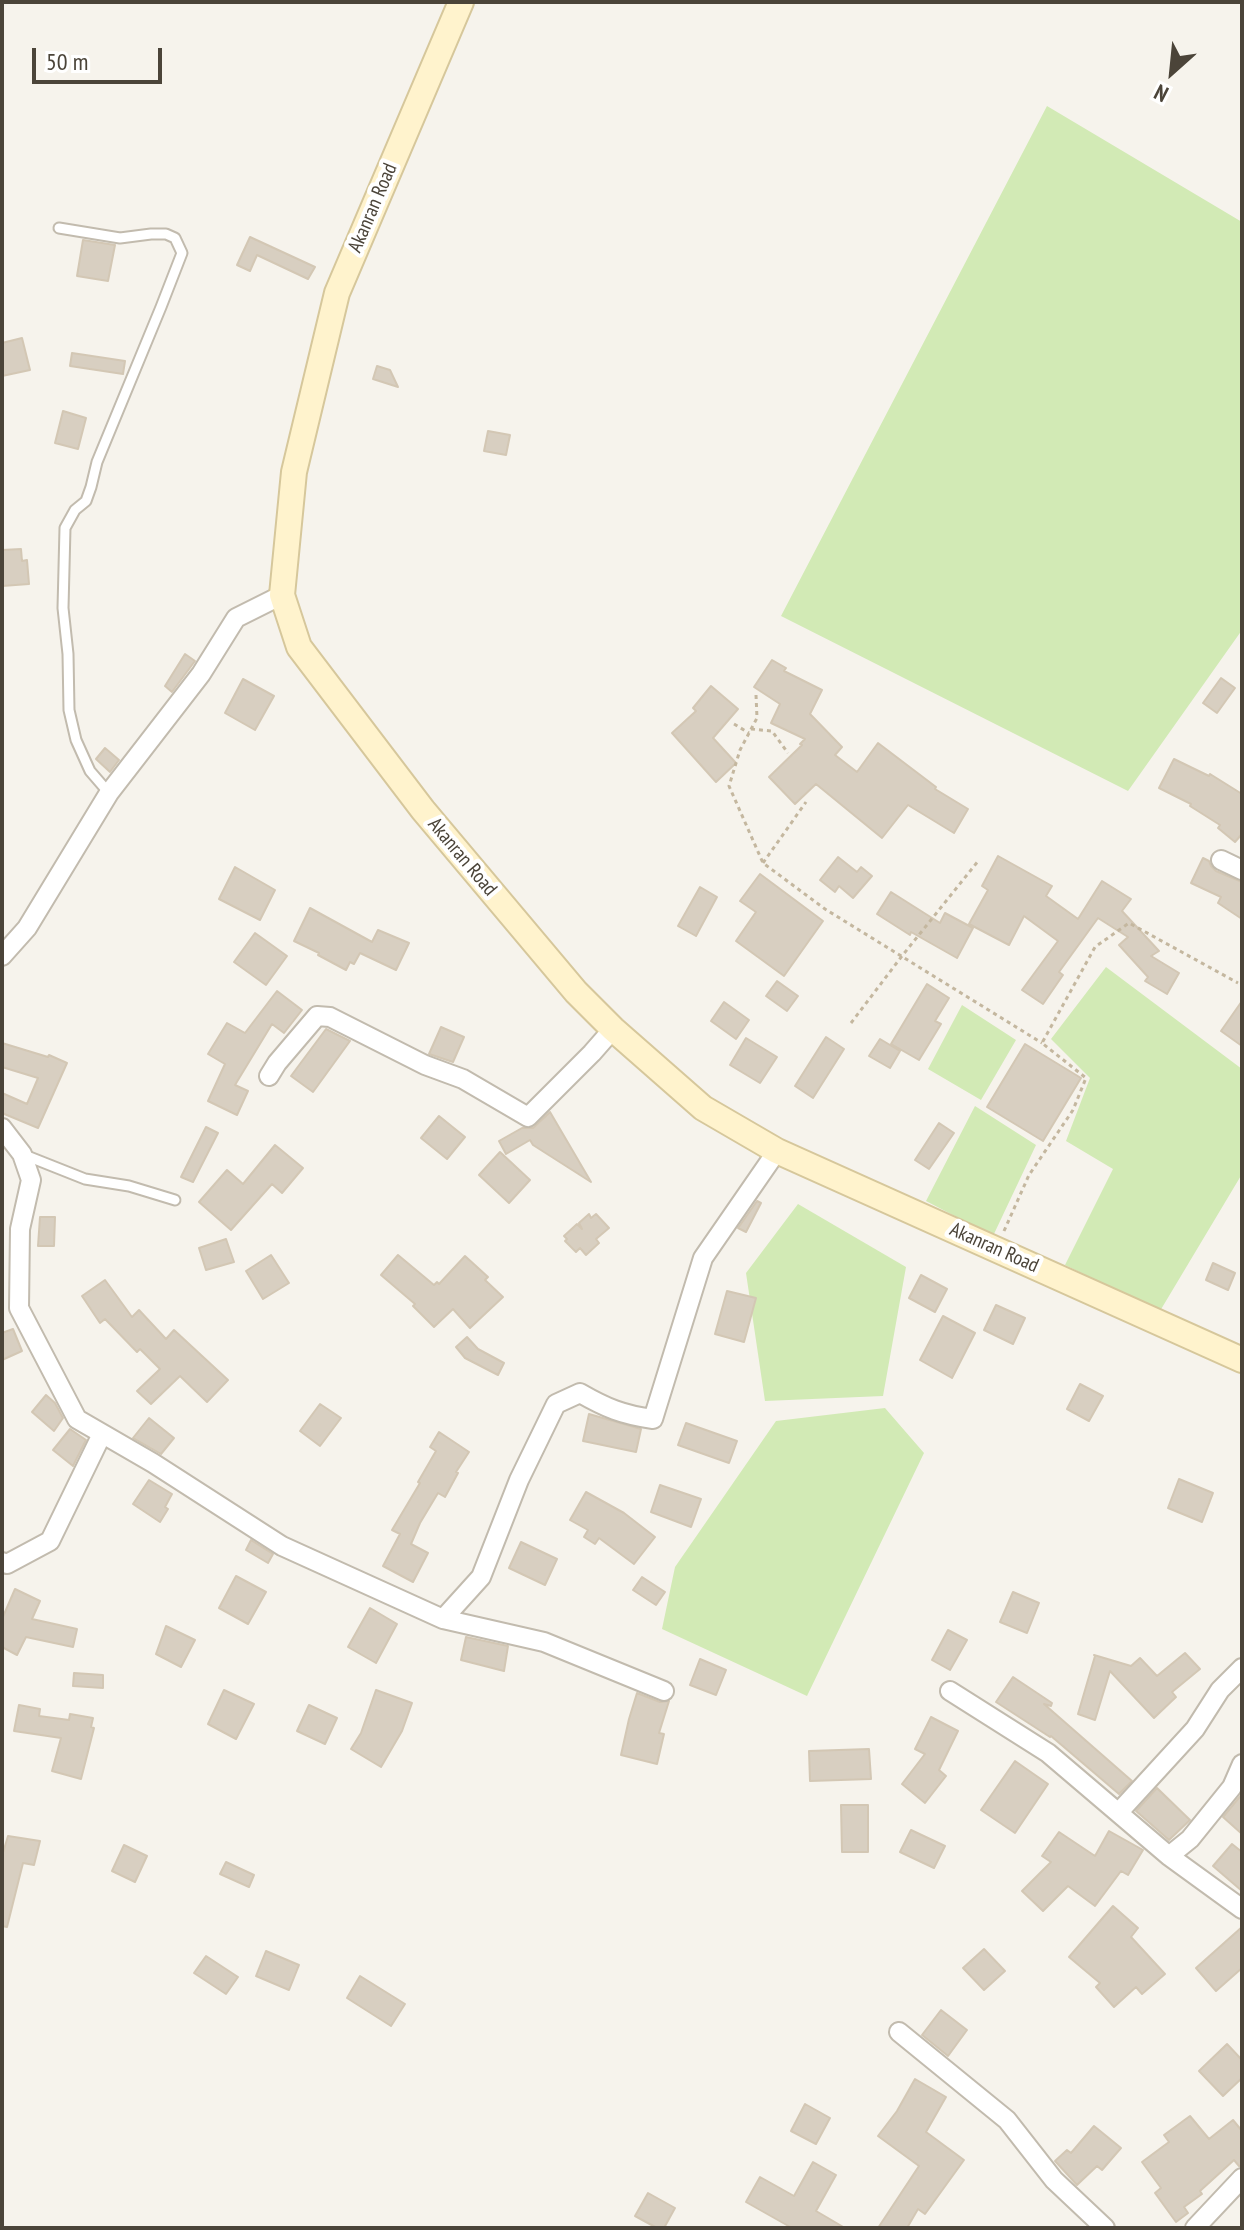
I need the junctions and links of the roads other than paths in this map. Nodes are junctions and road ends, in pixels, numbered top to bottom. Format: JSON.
{"nodes":[{"id":1,"x":461,"y":2,"type":"edge"},
{"id":2,"x":59,"y":228,"type":"dead end"},
{"id":3,"x":282,"y":595,"type":"junction"},
{"id":4,"x":109,"y":793,"type":"junction"},
{"id":5,"x":1221,"y":860,"type":"dead end"},
{"id":6,"x":1242,"y":870,"type":"edge"},
{"id":7,"x":2,"y":956,"type":"edge"},
{"id":8,"x":613,"y":1029,"type":"junction"},
{"id":9,"x":269,"y":1076,"type":"dead end"},
{"id":10,"x":2,"y":1128,"type":"edge"},
{"id":11,"x":777,"y":1151,"type":"junction"},
{"id":12,"x":22,"y":1154,"type":"junction"},
{"id":13,"x":175,"y":1200,"type":"dead end"},
{"id":14,"x":1242,"y":1360,"type":"edge"},
{"id":15,"x":102,"y":1434,"type":"junction"},
{"id":16,"x":2,"y":1562,"type":"edge"},
{"id":17,"x":443,"y":1619,"type":"junction"},
{"id":18,"x":1242,"y":1668,"type":"edge"},
{"id":19,"x":664,"y":1691,"type":"dead end"},
{"id":20,"x":950,"y":1691,"type":"dead end"},
{"id":21,"x":1242,"y":1764,"type":"edge"},
{"id":22,"x":1119,"y":1812,"type":"junction"},
{"id":23,"x":1169,"y":1856,"type":"junction"},
{"id":24,"x":1242,"y":1909,"type":"edge"},
{"id":25,"x":899,"y":2032,"type":"dead end"},
{"id":26,"x":1242,"y":2178,"type":"edge"},
{"id":27,"x":1105,"y":2228,"type":"edge"},
{"id":28,"x":1195,"y":2228,"type":"edge"}],
"edges":[{"from":1,"to":3,"type":"main road","name":"Akanran Road"},
{"from":2,"to":4,"type":"lane"},
{"from":3,"to":4,"type":"street"},
{"from":3,"to":8,"type":"main road","name":"Akanran Road"},
{"from":4,"to":7,"type":"street"},
{"from":5,"to":6,"type":"street"},
{"from":8,"to":9,"type":"street"},
{"from":8,"to":11,"type":"main road","name":"Akanran Road"},
{"from":10,"to":12,"type":"street"},
{"from":11,"to":14,"type":"main road","name":"Akanran Road"},
{"from":11,"to":17,"type":"street"},
{"from":12,"to":13,"type":"lane"},
{"from":12,"to":15,"type":"street"},
{"from":15,"to":16,"type":"street"},
{"from":15,"to":17,"type":"street"},
{"from":17,"to":19,"type":"street"},
{"from":18,"to":22,"type":"street"},
{"from":20,"to":22,"type":"street"},
{"from":21,"to":23,"type":"street"},
{"from":22,"to":23,"type":"street"},
{"from":23,"to":24,"type":"street"},
{"from":25,"to":27,"type":"street"},
{"from":26,"to":28,"type":"street"}]}
